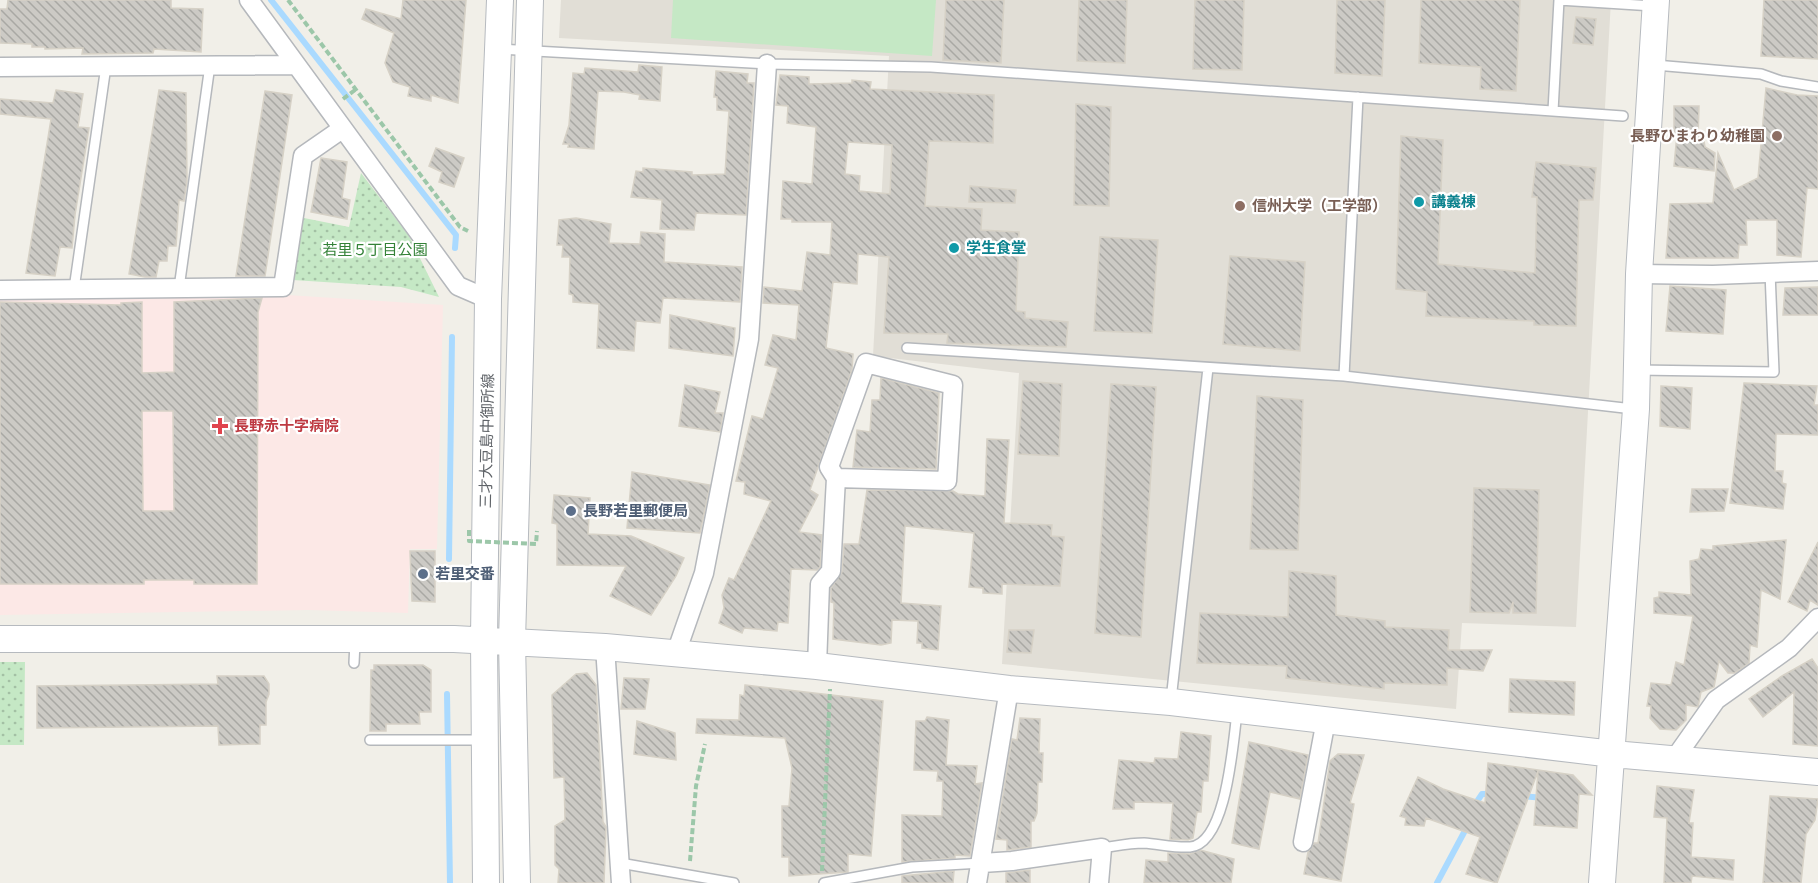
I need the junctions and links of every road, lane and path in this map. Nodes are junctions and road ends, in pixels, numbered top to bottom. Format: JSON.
{"nodes":[{"id":1,"x":249,"y":0,"type":"edge"},
{"id":2,"x":288,"y":0,"type":"edge"},
{"id":3,"x":501,"y":0,"type":"edge"},
{"id":4,"x":530,"y":0,"type":"edge"},
{"id":5,"x":1656,"y":3,"type":"edge"},
{"id":6,"x":500,"y":49,"type":"junction"},
{"id":7,"x":529,"y":49,"type":"junction"},
{"id":8,"x":767,"y":64,"type":"junction"},
{"id":9,"x":210,"y":65,"type":"junction"},
{"id":10,"x":296,"y":65,"type":"junction"},
{"id":11,"x":1652,"y":65,"type":"junction"},
{"id":12,"x":106,"y":66,"type":"junction"},
{"id":13,"x":0,"y":67,"type":"edge"},
{"id":14,"x":1818,"y":87,"type":"edge"},
{"id":15,"x":1358,"y":97,"type":"junction"},
{"id":16,"x":1553,"y":111,"type":"junction"},
{"id":17,"x":1623,"y":116,"type":"dead end"},
{"id":18,"x":342,"y":129,"type":"junction"},
{"id":19,"x":471,"y":233,"type":"dead end"},
{"id":20,"x":1818,"y":271,"type":"edge"},
{"id":21,"x":1770,"y":272,"type":"junction"},
{"id":22,"x":1639,"y":274,"type":"junction"},
{"id":23,"x":178,"y":288,"type":"junction"},
{"id":24,"x":74,"y":289,"type":"junction"},
{"id":25,"x":0,"y":290,"type":"edge"},
{"id":26,"x":488,"y":299,"type":"junction"},
{"id":27,"x":907,"y":348,"type":"dead end"},
{"id":28,"x":1208,"y":368,"type":"junction"},
{"id":29,"x":1637,"y":370,"type":"junction"},
{"id":30,"x":1344,"y":376,"type":"junction"},
{"id":31,"x":1636,"y":409,"type":"junction"},
{"id":32,"x":836,"y":478,"type":"junction"},
{"id":33,"x":469,"y":530,"type":"dead end"},
{"id":34,"x":537,"y":531,"type":"dead end"},
{"id":35,"x":1818,"y":618,"type":"edge"},
{"id":36,"x":0,"y":639,"type":"edge"},
{"id":37,"x":484,"y":640,"type":"junction"},
{"id":38,"x":512,"y":641,"type":"junction"},
{"id":39,"x":605,"y":647,"type":"junction"},
{"id":40,"x":676,"y":652,"type":"junction"},
{"id":41,"x":824,"y":667,"type":"junction"},
{"id":42,"x":1009,"y":689,"type":"junction"},
{"id":43,"x":1171,"y":702,"type":"junction"},
{"id":44,"x":1237,"y":711,"type":"junction"},
{"id":45,"x":1326,"y":720,"type":"junction"},
{"id":46,"x":369,"y":740,"type":"dead end"},
{"id":47,"x":486,"y":740,"type":"junction"},
{"id":48,"x":705,"y":744,"type":"dead end"},
{"id":49,"x":1613,"y":754,"type":"junction"},
{"id":50,"x":1675,"y":758,"type":"junction"},
{"id":51,"x":1818,"y":772,"type":"edge"},
{"id":52,"x":1303,"y":842,"type":"dead end"},
{"id":53,"x":1102,"y":848,"type":"junction"},
{"id":54,"x":620,"y":863,"type":"junction"},
{"id":55,"x":981,"y":863,"type":"junction"},
{"id":56,"x":686,"y":874,"type":"junction"},
{"id":57,"x":823,"y":878,"type":"edge"},
{"id":58,"x":486,"y":883,"type":"edge"},
{"id":59,"x":517,"y":883,"type":"edge"},
{"id":60,"x":621,"y":883,"type":"edge"},
{"id":61,"x":734,"y":883,"type":"edge"},
{"id":62,"x":977,"y":883,"type":"edge"},
{"id":63,"x":1099,"y":883,"type":"edge"},
{"id":64,"x":1602,"y":883,"type":"edge"}],
"edges":[{"from":1,"to":10,"type":"street"},
{"from":2,"to":19,"type":"path"},
{"from":3,"to":6,"type":"street","name":"三才大豆島中御所線"},
{"from":4,"to":7,"type":"street","name":"三才大豆島中御所線"},
{"from":5,"to":11,"type":"street"},
{"from":5,"to":16,"type":"lane"},
{"from":6,"to":7,"type":"lane"},
{"from":6,"to":26,"type":"street","name":"三才大豆島中御所線"},
{"from":7,"to":8,"type":"lane"},
{"from":7,"to":38,"type":"street","name":"三才大豆島中御所線"},
{"from":8,"to":15,"type":"lane"},
{"from":8,"to":40,"type":"street"},
{"from":9,"to":10,"type":"street"},
{"from":9,"to":12,"type":"street"},
{"from":9,"to":23,"type":"lane"},
{"from":10,"to":18,"type":"street"},
{"from":11,"to":14,"type":"lane"},
{"from":11,"to":22,"type":"street"},
{"from":12,"to":13,"type":"street"},
{"from":12,"to":24,"type":"lane"},
{"from":15,"to":16,"type":"lane"},
{"from":15,"to":30,"type":"lane"},
{"from":16,"to":17,"type":"lane"},
{"from":18,"to":23,"type":"street"},
{"from":18,"to":26,"type":"street"},
{"from":20,"to":21,"type":"street"},
{"from":21,"to":22,"type":"street"},
{"from":21,"to":29,"type":"lane"},
{"from":22,"to":29,"type":"street"},
{"from":23,"to":24,"type":"street"},
{"from":24,"to":25,"type":"street"},
{"from":26,"to":37,"type":"street","name":"三才大豆島中御所線"},
{"from":27,"to":28,"type":"lane"},
{"from":28,"to":30,"type":"lane"},
{"from":28,"to":43,"type":"lane"},
{"from":29,"to":31,"type":"street"},
{"from":30,"to":31,"type":"lane"},
{"from":31,"to":49,"type":"street"},
{"from":32,"to":32,"type":"street"},
{"from":32,"to":41,"type":"street"},
{"from":33,"to":34,"type":"path","bridge":true},
{"from":35,"to":50,"type":"street"},
{"from":36,"to":37,"type":"street"},
{"from":37,"to":38,"type":"street"},
{"from":37,"to":47,"type":"street","name":"三才大豆島中御所線"},
{"from":38,"to":39,"type":"street"},
{"from":38,"to":59,"type":"street","name":"三才大豆島中御所線"},
{"from":39,"to":40,"type":"street"},
{"from":39,"to":54,"type":"street"},
{"from":40,"to":41,"type":"street"},
{"from":41,"to":42,"type":"street"},
{"from":41,"to":57,"type":"path"},
{"from":42,"to":43,"type":"street"},
{"from":42,"to":55,"type":"street"},
{"from":43,"to":44,"type":"street"},
{"from":44,"to":45,"type":"street"},
{"from":44,"to":53,"type":"lane"},
{"from":45,"to":49,"type":"street"},
{"from":45,"to":52,"type":"street"},
{"from":46,"to":47,"type":"lane"},
{"from":47,"to":58,"type":"street","name":"三才大豆島中御所線"},
{"from":48,"to":56,"type":"path"},
{"from":49,"to":50,"type":"street"},
{"from":49,"to":64,"type":"street"},
{"from":50,"to":51,"type":"street"},
{"from":53,"to":55,"type":"street"},
{"from":53,"to":63,"type":"street"},
{"from":54,"to":56,"type":"lane"},
{"from":54,"to":60,"type":"street"},
{"from":55,"to":57,"type":"lane"},
{"from":55,"to":62,"type":"street"},
{"from":56,"to":61,"type":"lane"}]}
